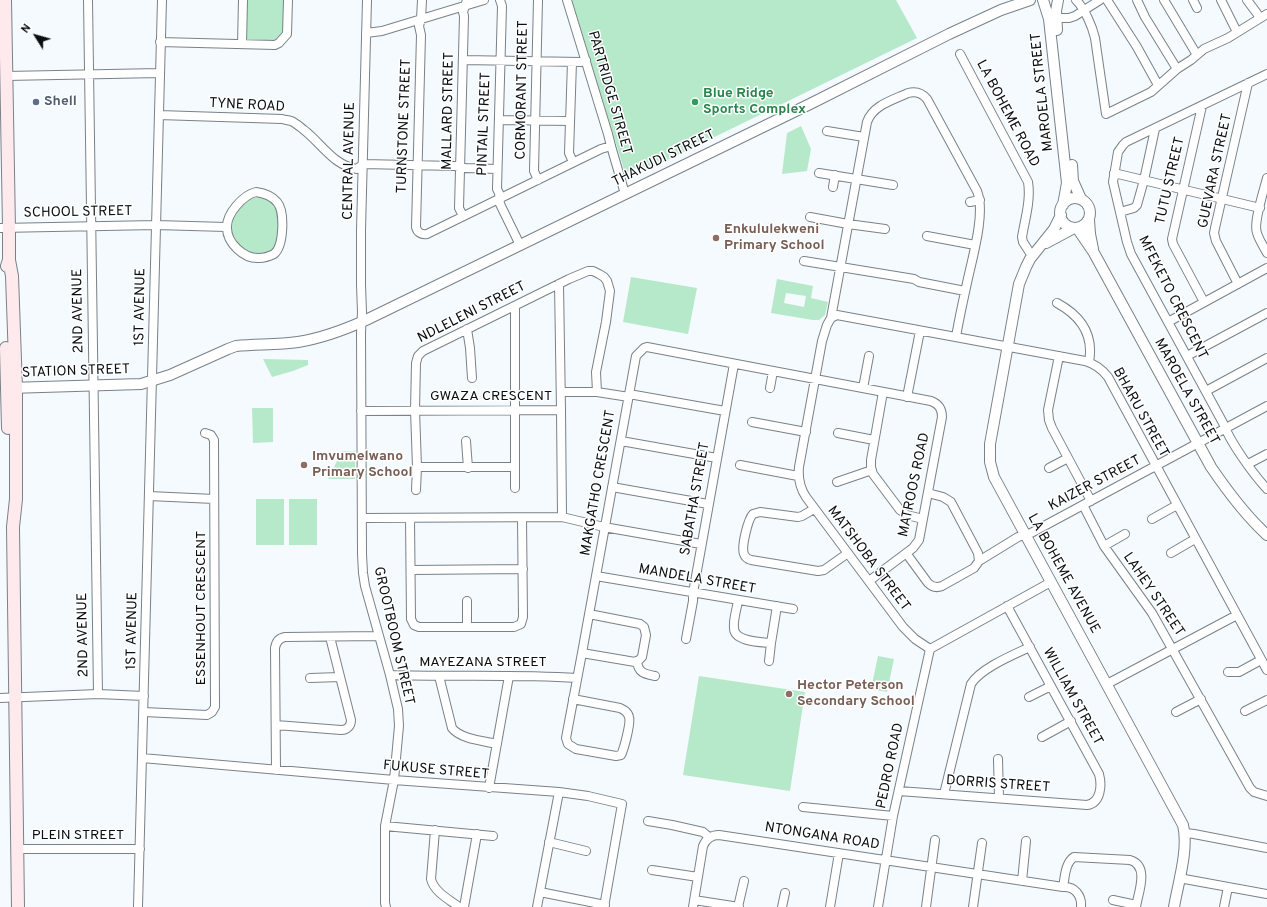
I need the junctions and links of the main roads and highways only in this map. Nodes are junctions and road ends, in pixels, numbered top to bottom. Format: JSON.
{"nodes":[{"id":1,"x":5,"y":0,"type":"edge"},
{"id":2,"x":4,"y":228,"type":"edge"},
{"id":3,"x":7,"y":388,"type":"edge"},
{"id":4,"x":18,"y":907,"type":"edge"}],
"edges":[{"from":1,"to":2,"type":"main road"},
{"from":2,"to":3,"type":"main road"},
{"from":3,"to":4,"type":"main road"}]}
